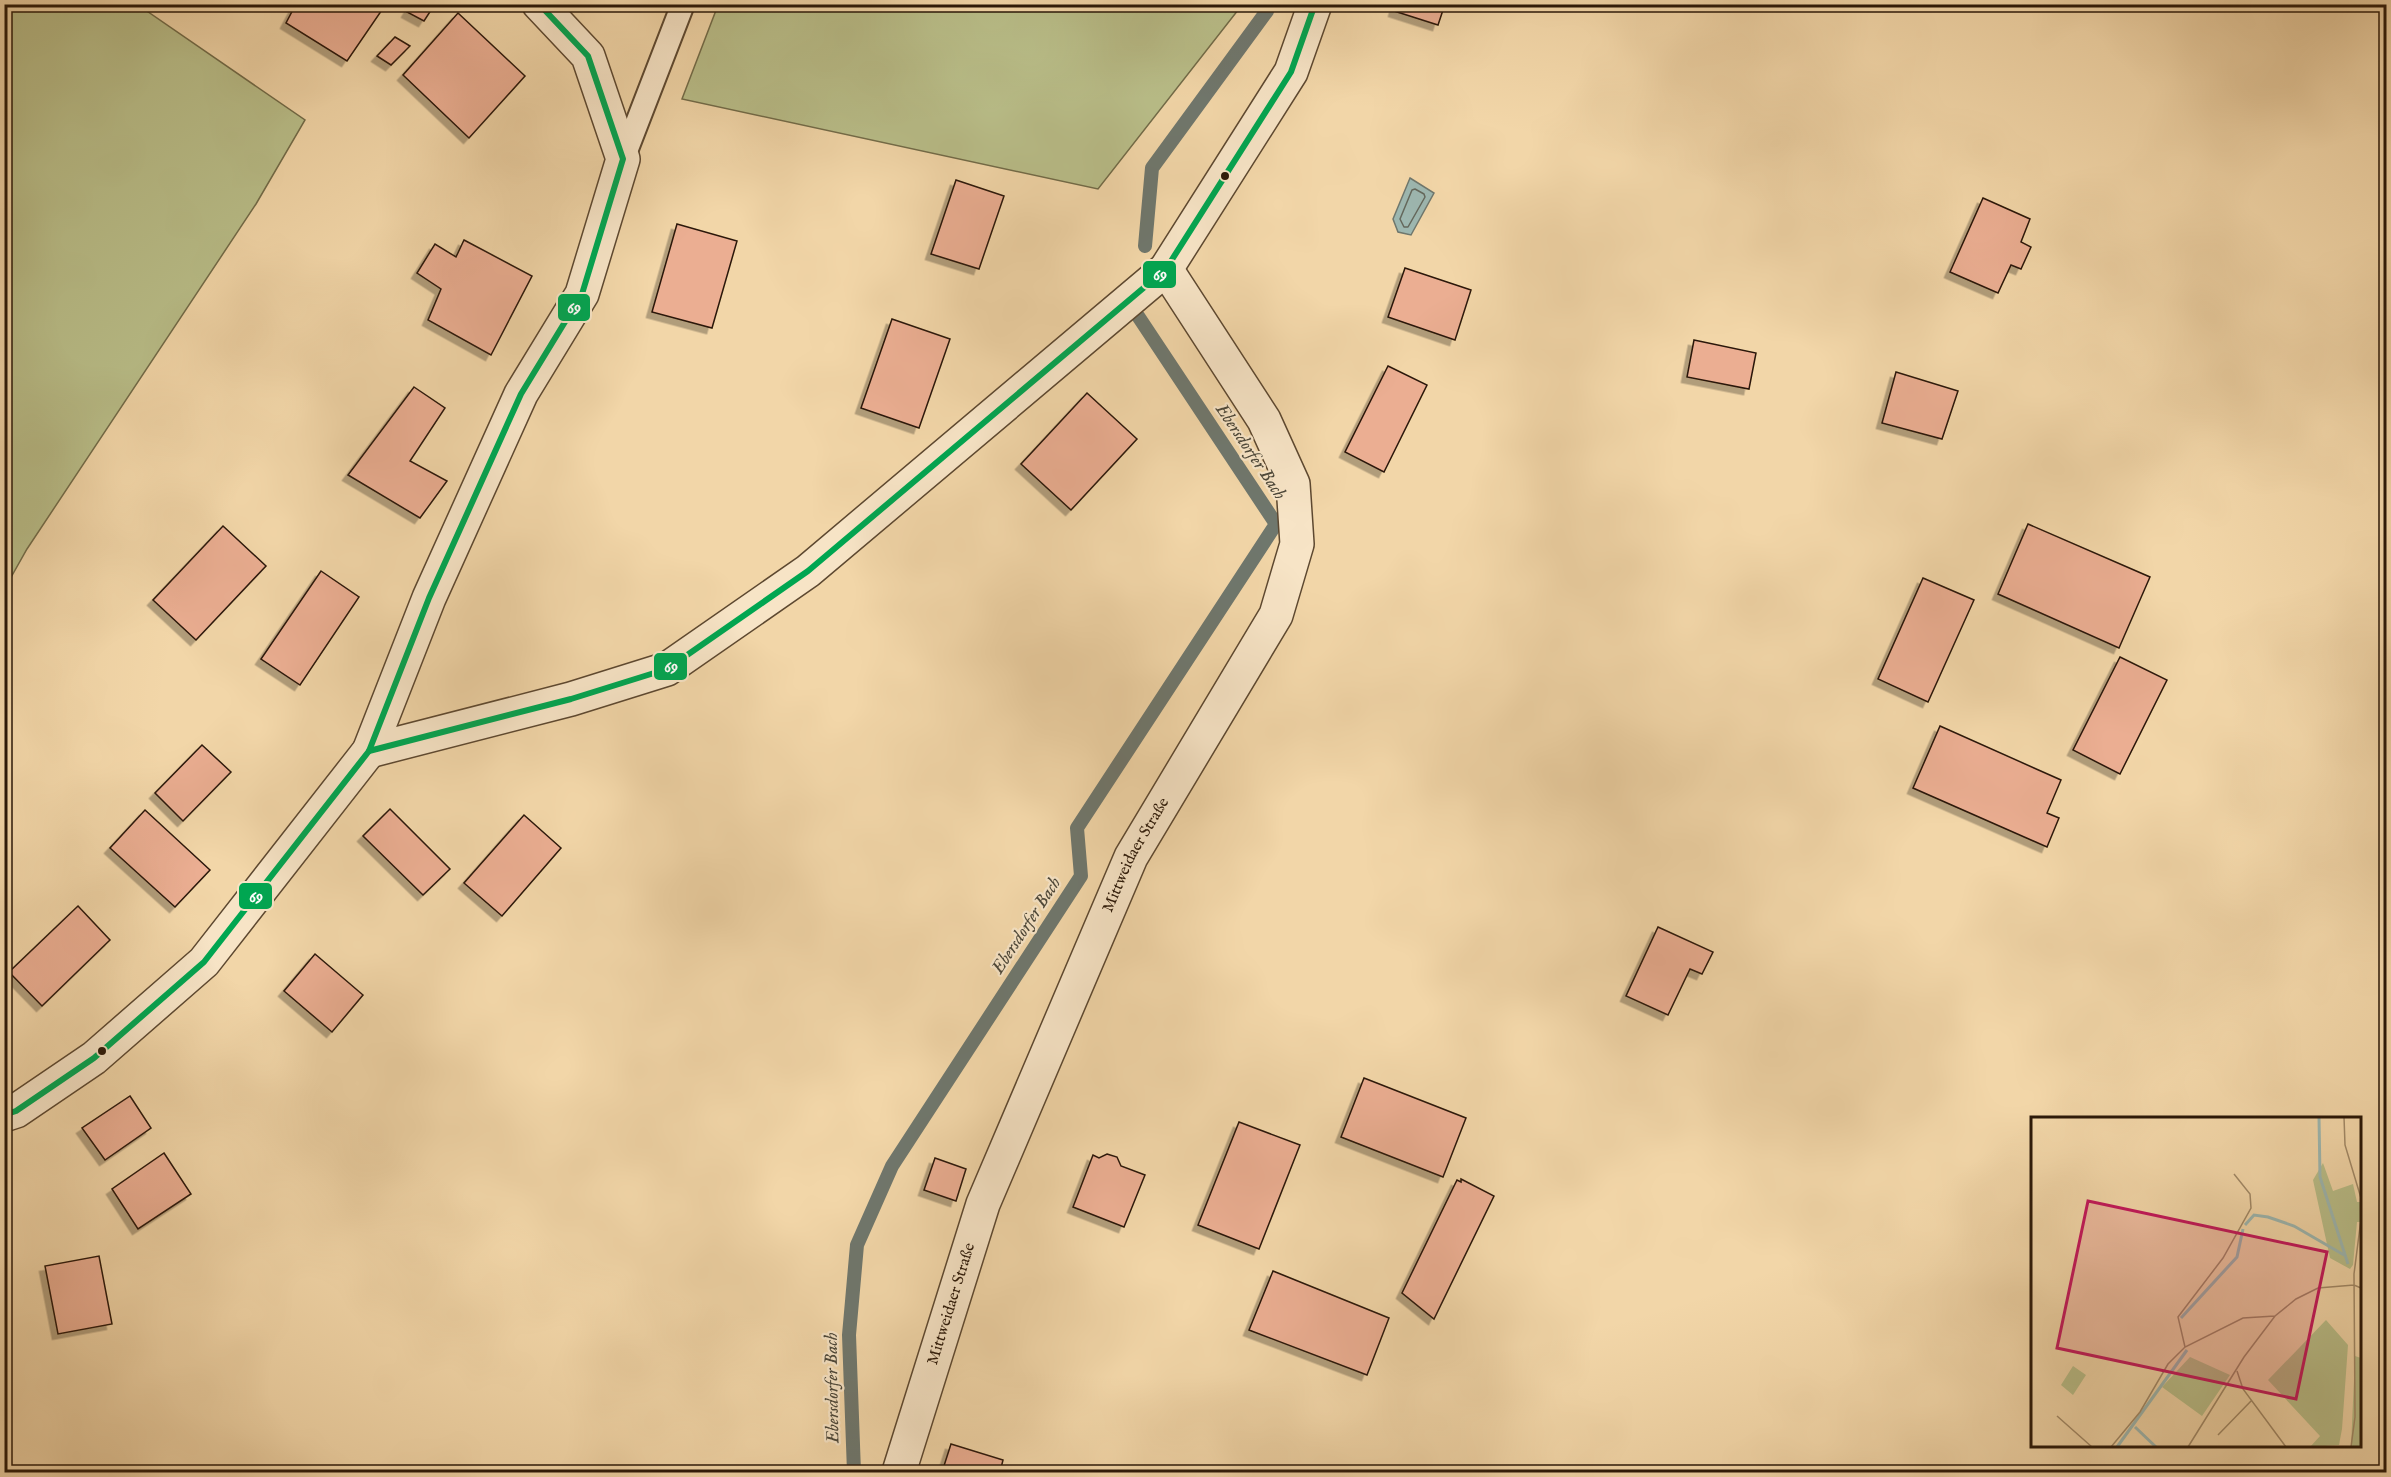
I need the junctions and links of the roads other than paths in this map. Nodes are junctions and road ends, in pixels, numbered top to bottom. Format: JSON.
{"nodes":[{"id":1,"x":539,"y":4,"type":"edge"},
{"id":2,"x":683,"y":4,"type":"edge"},
{"id":3,"x":1315,"y":4,"type":"edge"},
{"id":4,"x":623,"y":159,"type":"junction"},
{"id":5,"x":1166,"y":269,"type":"junction"},
{"id":6,"x":369,"y":751,"type":"junction"},
{"id":7,"x":4,"y":1115,"type":"edge"},
{"id":8,"x":899,"y":1473,"type":"edge"}],
"edges":[{"from":1,"to":4,"type":"street"},
{"from":2,"to":4,"type":"lane"},
{"from":3,"to":5,"type":"street"},
{"from":4,"to":6,"type":"street"},
{"from":5,"to":6,"type":"street"},
{"from":5,"to":8,"type":"street","name":"Mittweidaer Straße"},
{"from":6,"to":7,"type":"street"}]}
